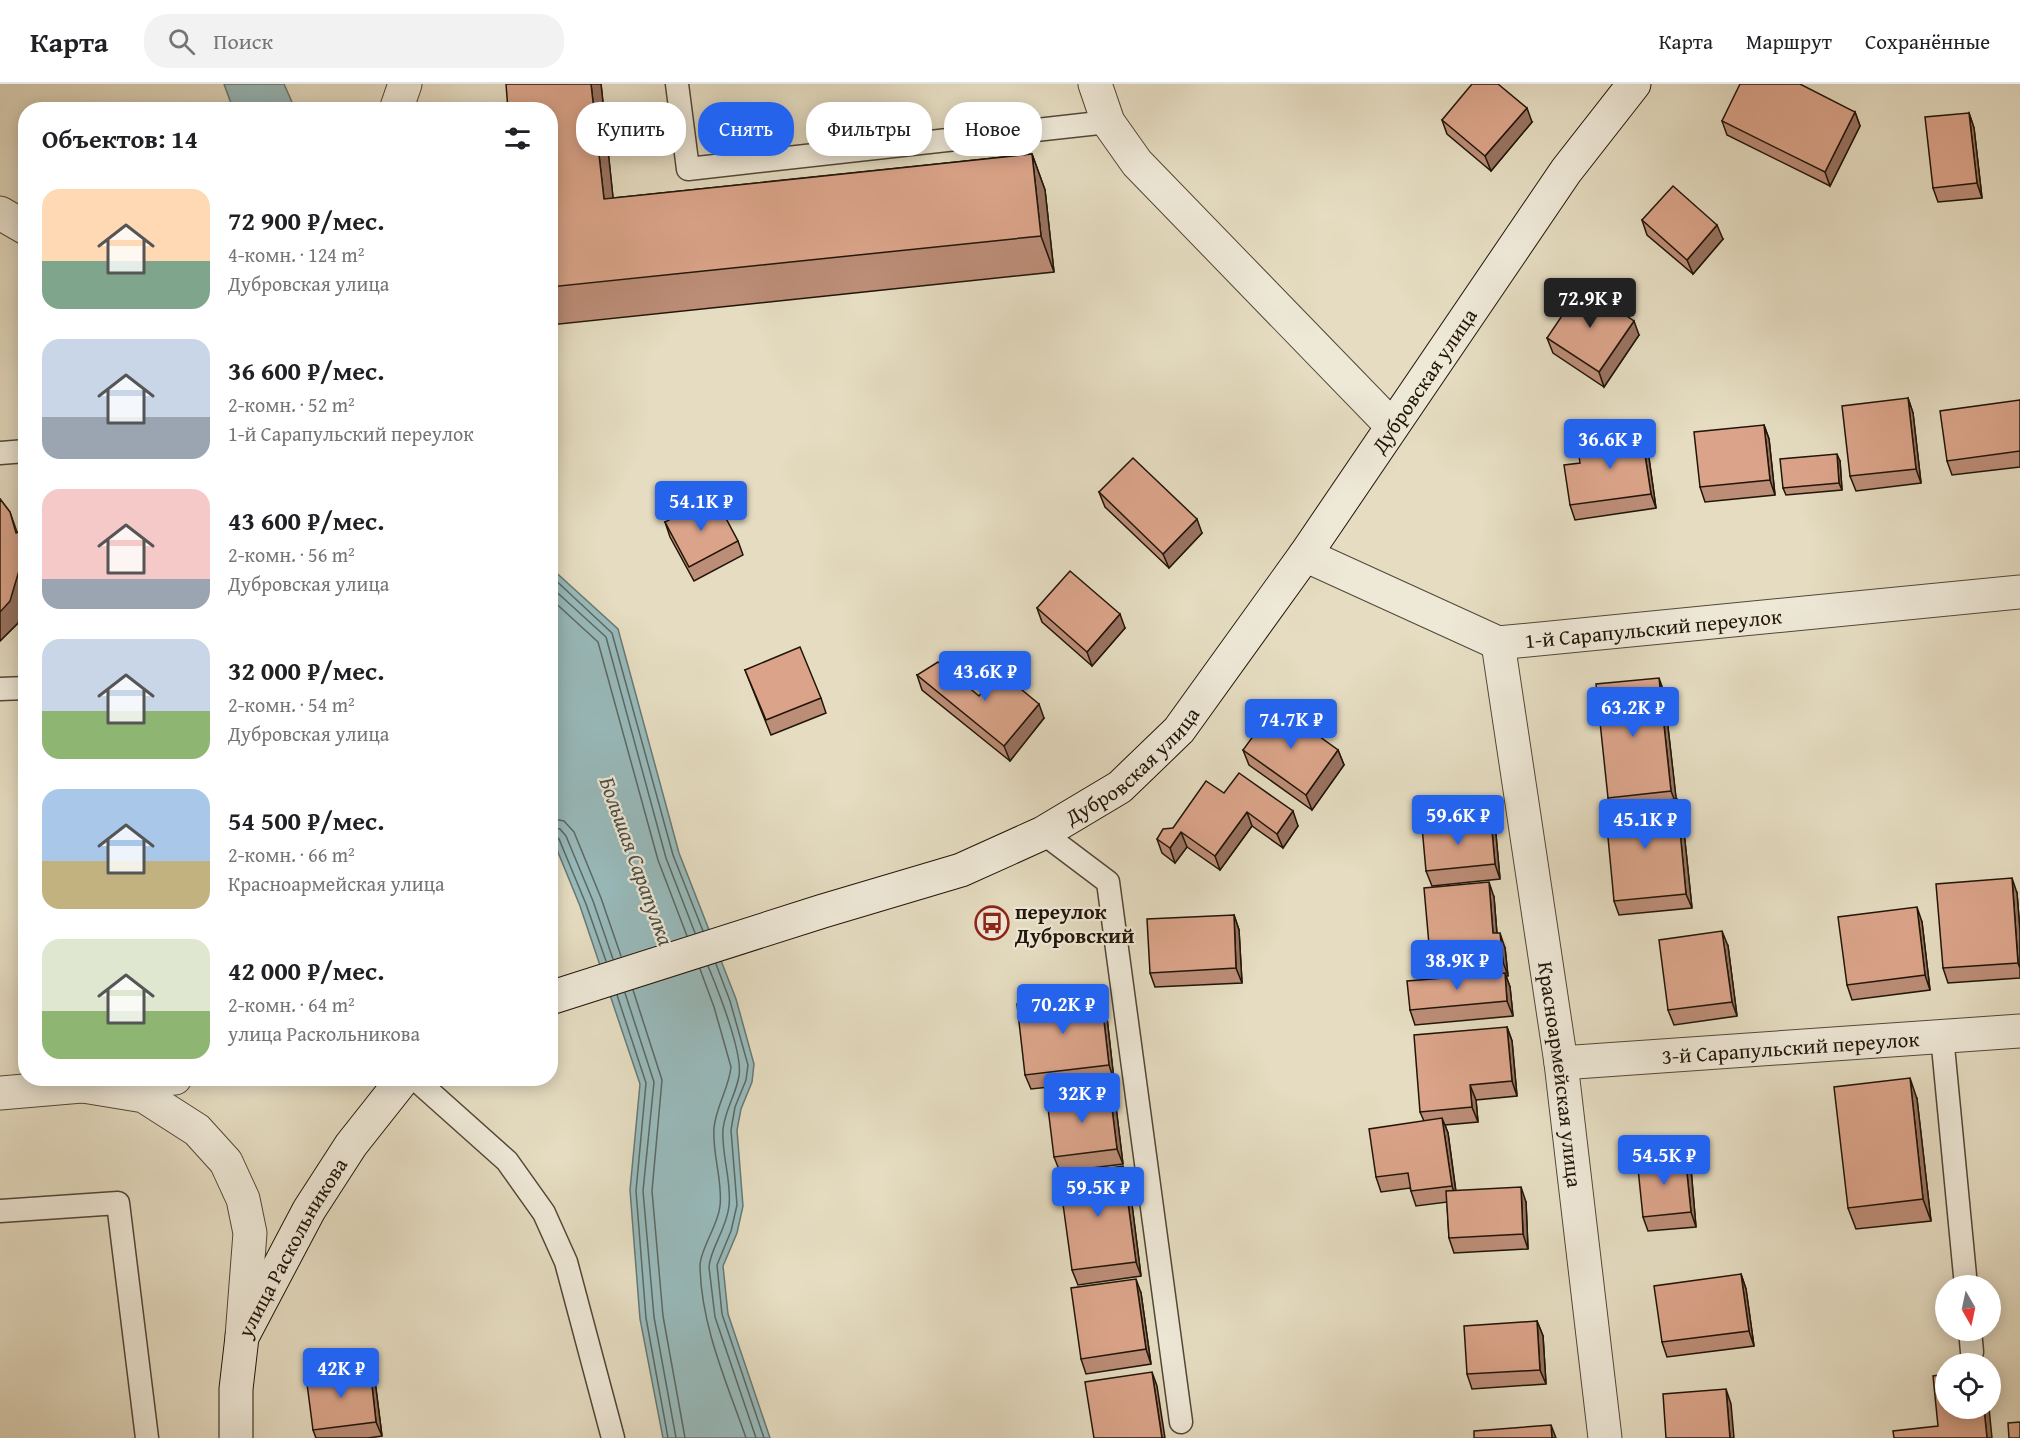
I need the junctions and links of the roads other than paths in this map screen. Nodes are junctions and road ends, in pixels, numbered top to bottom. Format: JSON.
{"nodes":[{"id":1,"x":405,"y":84,"type":"edge"},
{"id":2,"x":677,"y":84,"type":"edge"},
{"id":3,"x":1095,"y":84,"type":"edge"},
{"id":4,"x":1634,"y":84,"type":"edge"},
{"id":5,"x":399,"y":102,"type":"edge"},
{"id":6,"x":1108,"y":122,"type":"junction"},
{"id":7,"x":0,"y":213,"type":"edge"},
{"id":8,"x":18,"y":223,"type":"edge"},
{"id":9,"x":1392,"y":426,"type":"junction"},
{"id":10,"x":18,"y":452,"type":"edge"},
{"id":11,"x":0,"y":453,"type":"edge"},
{"id":12,"x":1305,"y":555,"type":"junction"},
{"id":13,"x":2020,"y":592,"type":"edge"},
{"id":14,"x":1498,"y":643,"type":"junction"},
{"id":15,"x":18,"y":688,"type":"edge"},
{"id":16,"x":0,"y":689,"type":"edge"},
{"id":17,"x":1042,"y":833,"type":"junction"},
{"id":18,"x":558,"y":995,"type":"edge"},
{"id":19,"x":2020,"y":1031,"type":"edge"},
{"id":20,"x":1942,"y":1036,"type":"junction"},
{"id":21,"x":1561,"y":1063,"type":"junction"},
{"id":22,"x":53,"y":1086,"type":"edge"},
{"id":23,"x":100,"y":1086,"type":"edge"},
{"id":24,"x":398,"y":1086,"type":"edge"},
{"id":25,"x":423,"y":1086,"type":"edge"},
{"id":26,"x":0,"y":1093,"type":"edge"},
{"id":27,"x":0,"y":1210,"type":"edge"},
{"id":28,"x":1965,"y":1275,"type":"edge"},
{"id":29,"x":242,"y":1337,"type":"junction"},
{"id":30,"x":1181,"y":1422,"type":"dead end"},
{"id":31,"x":147,"y":1438,"type":"edge"},
{"id":32,"x":236,"y":1438,"type":"edge"},
{"id":33,"x":613,"y":1438,"type":"edge"},
{"id":34,"x":1605,"y":1438,"type":"edge"}],
"edges":[{"from":1,"to":5,"type":"street"},
{"from":2,"to":6,"type":"lane"},
{"from":3,"to":6,"type":"street"},
{"from":4,"to":9,"type":"street","name":"Дубровская улица"},
{"from":6,"to":9,"type":"street"},
{"from":7,"to":8,"type":"street"},
{"from":9,"to":12,"type":"street","name":"Дубровская улица"},
{"from":10,"to":11,"type":"lane"},
{"from":12,"to":14,"type":"street","name":"1-й Сарапульский переулок"},
{"from":12,"to":17,"type":"street","name":"Дубровская улица"},
{"from":13,"to":14,"type":"street","name":"1-й Сарапульский переулок"},
{"from":14,"to":21,"type":"street","name":"Красноармейская улица"},
{"from":15,"to":16,"type":"lane"},
{"from":17,"to":18,"type":"street","name":"Дубровская улица"},
{"from":17,"to":30,"type":"lane"},
{"from":19,"to":20,"type":"street","name":"3-й Сарапульский переулок"},
{"from":20,"to":21,"type":"street","name":"3-й Сарапульский переулок"},
{"from":20,"to":28,"type":"lane"},
{"from":21,"to":34,"type":"street","name":"Красноармейская улица"},
{"from":22,"to":26,"type":"street"},
{"from":23,"to":29,"type":"street"},
{"from":24,"to":29,"type":"street","name":"улица Раскольникова"},
{"from":25,"to":33,"type":"lane"},
{"from":27,"to":31,"type":"lane"},
{"from":29,"to":32,"type":"street","name":"улица Раскольникова"}]}
